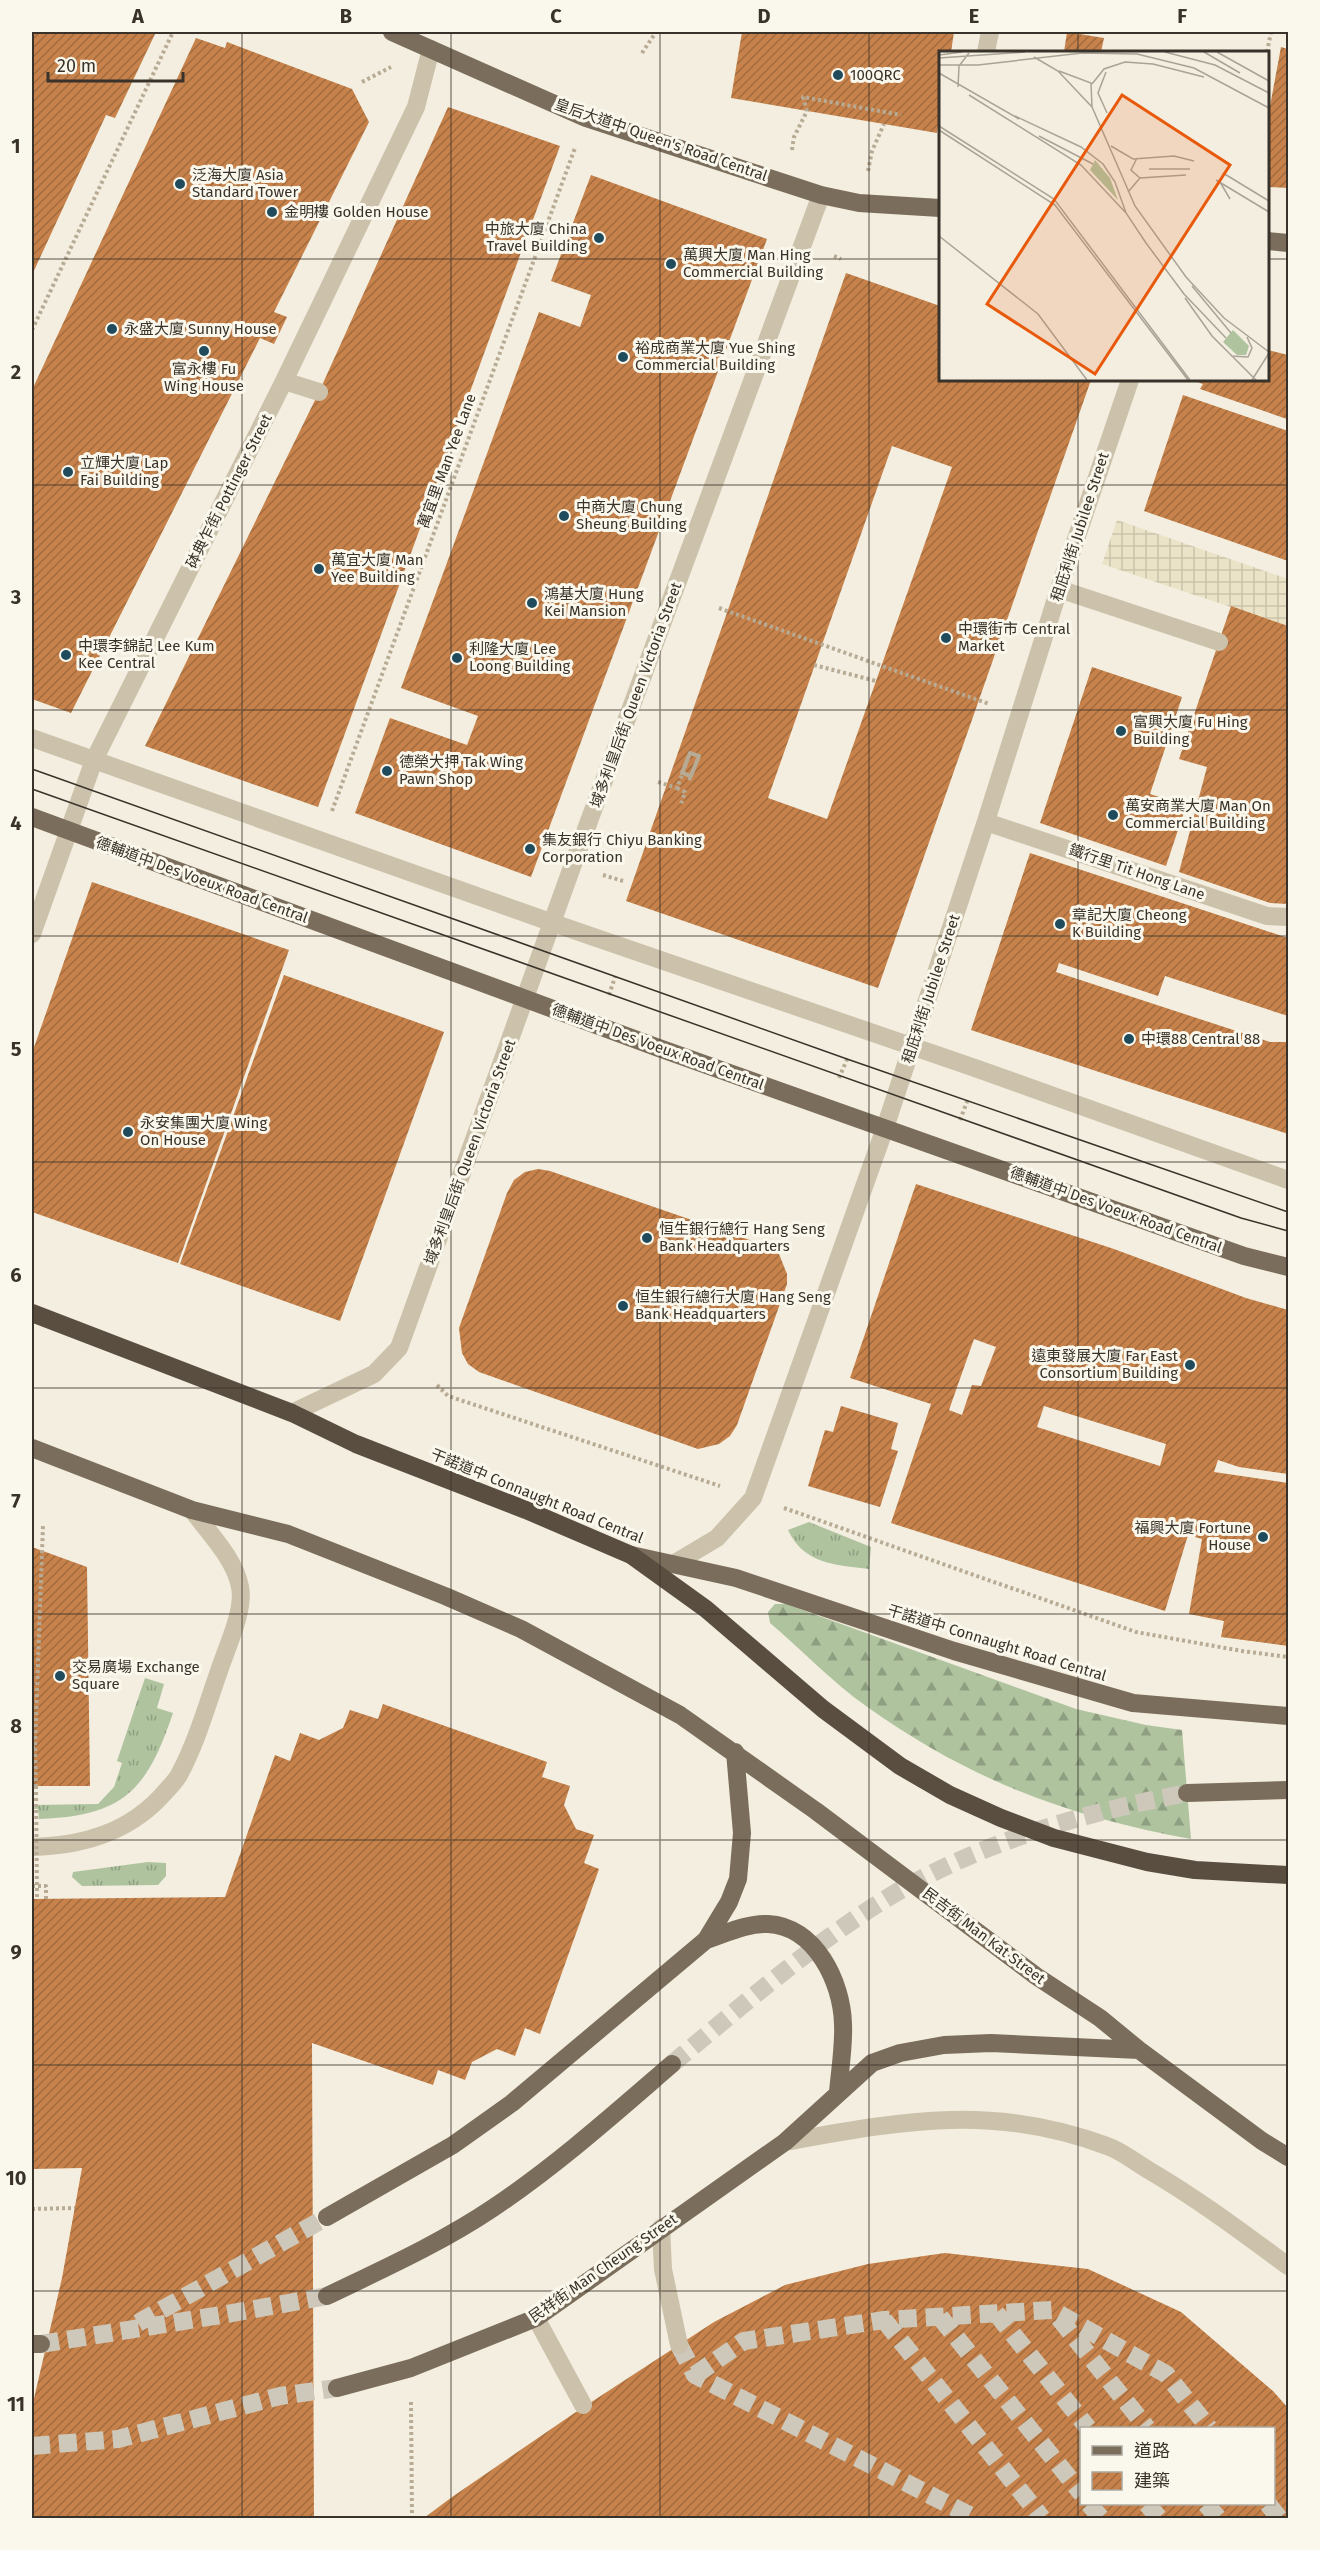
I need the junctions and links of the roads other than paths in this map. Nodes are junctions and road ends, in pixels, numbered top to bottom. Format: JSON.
{"nodes":[{"id":1,"x":392,"y":32,"type":"edge"},
{"id":2,"x":990,"y":32,"type":"edge"},
{"id":3,"x":431,"y":49,"type":"junction"},
{"id":4,"x":986,"y":51,"type":"edge"},
{"id":5,"x":820,"y":195,"type":"junction"},
{"id":6,"x":939,"y":208,"type":"edge"},
{"id":7,"x":1269,"y":241,"type":"edge"},
{"id":8,"x":1288,"y":243,"type":"edge"},
{"id":9,"x":284,"y":381,"type":"junction"},
{"id":10,"x":1130,"y":381,"type":"edge"},
{"id":11,"x":319,"y":392,"type":"dead end"},
{"id":12,"x":1059,"y":589,"type":"junction"},
{"id":13,"x":1219,"y":642,"type":"dead end"},
{"id":14,"x":32,"y":738,"type":"edge"},
{"id":15,"x":93,"y":760,"type":"junction"},
{"id":16,"x":32,"y":817,"type":"edge"},
{"id":17,"x":986,"y":822,"type":"junction"},
{"id":18,"x":69,"y":831,"type":"junction"},
{"id":19,"x":1288,"y":917,"type":"edge"},
{"id":20,"x":553,"y":923,"type":"junction"},
{"id":21,"x":32,"y":934,"type":"edge"},
{"id":22,"x":525,"y":998,"type":"junction"},
{"id":23,"x":912,"y":1047,"type":"junction"},
{"id":24,"x":885,"y":1128,"type":"junction"},
{"id":25,"x":1288,"y":1180,"type":"edge"},
{"id":26,"x":1288,"y":1267,"type":"edge"},
{"id":27,"x":32,"y":1313,"type":"edge"},
{"id":28,"x":292,"y":1413,"type":"junction"},
{"id":29,"x":32,"y":1448,"type":"edge"},
{"id":30,"x":192,"y":1510,"type":"junction"},
{"id":31,"x":631,"y":1555,"type":"junction"},
{"id":32,"x":675,"y":1563,"type":"junction"},
{"id":33,"x":1288,"y":1716,"type":"edge"},
{"id":34,"x":735,"y":1752,"type":"junction"},
{"id":35,"x":1288,"y":1790,"type":"edge"},
{"id":36,"x":1187,"y":1793,"type":"tunnel mouth"},
{"id":37,"x":32,"y":1847,"type":"edge"},
{"id":38,"x":1288,"y":1875,"type":"edge"},
{"id":39,"x":706,"y":1940,"type":"junction"},
{"id":40,"x":1139,"y":2050,"type":"junction"},
{"id":41,"x":672,"y":2064,"type":"tunnel mouth"},
{"id":42,"x":838,"y":2092,"type":"junction"},
{"id":43,"x":785,"y":2142,"type":"junction"},
{"id":44,"x":1288,"y":2157,"type":"edge"},
{"id":45,"x":327,"y":2217,"type":"tunnel mouth"},
{"id":46,"x":661,"y":2228,"type":"junction"},
{"id":47,"x":1288,"y":2266,"type":"edge"},
{"id":48,"x":327,"y":2296,"type":"tunnel mouth"},
{"id":49,"x":536,"y":2318,"type":"junction"},
{"id":50,"x":679,"y":2345,"type":"tunnel mouth"},
{"id":51,"x":337,"y":2388,"type":"tunnel mouth"},
{"id":52,"x":584,"y":2405,"type":"dead end"}],
"edges":[{"from":1,"to":3,"type":"main road","name":"皇后大道中 Queen's Road Central"},
{"from":2,"to":4,"type":"street"},
{"from":3,"to":5,"type":"main road","name":"皇后大道中 Queen's Road Central"},
{"from":3,"to":9,"type":"street","name":"砵典乍街 Pottinger Street"},
{"from":5,"to":6,"type":"main road","name":"皇后大道中 Queen's Road Central"},
{"from":5,"to":20,"type":"street","name":"域多利皇后街 Queen Victoria Street"},
{"from":7,"to":8,"type":"main road"},
{"from":9,"to":11,"type":"street"},
{"from":9,"to":15,"type":"street","name":"砵典乍街 Pottinger Street"},
{"from":10,"to":12,"type":"street","name":"租庇利街 Jubilee Street"},
{"from":12,"to":13,"type":"street"},
{"from":12,"to":17,"type":"street","name":"租庇利街 Jubilee Street"},
{"from":14,"to":15,"type":"street"},
{"from":15,"to":18,"type":"street","name":"砵典乍街 Pottinger Street"},
{"from":15,"to":20,"type":"street"},
{"from":16,"to":18,"type":"main road","name":"德輔道中 Des Voeux Road Central"},
{"from":17,"to":19,"type":"street","name":"鐵行里 Tit Hong Lane"},
{"from":17,"to":23,"type":"street","name":"租庇利街 Jubilee Street"},
{"from":18,"to":21,"type":"street","name":"砵典乍街 Pottinger Street"},
{"from":18,"to":22,"type":"main road","name":"德輔道中 Des Voeux Road Central"},
{"from":20,"to":22,"type":"street","name":"域多利皇后街 Queen Victoria Street"},
{"from":20,"to":23,"type":"street"},
{"from":22,"to":24,"type":"main road","name":"德輔道中 Des Voeux Road Central"},
{"from":22,"to":28,"type":"street","name":"域多利皇后街 Queen Victoria Street"},
{"from":23,"to":24,"type":"street","name":"租庇利街 Jubilee Street"},
{"from":23,"to":25,"type":"street"},
{"from":24,"to":26,"type":"main road","name":"德輔道中 Des Voeux Road Central"},
{"from":24,"to":32,"type":"street","name":"租庇利街 Jubilee Street"},
{"from":27,"to":28,"type":"highway","name":"干諾道中 Connaught Road Central"},
{"from":28,"to":31,"type":"highway","name":"干諾道中 Connaught Road Central"},
{"from":29,"to":30,"type":"main road"},
{"from":30,"to":34,"type":"main road","name":"民吉街 Man Kat Street"},
{"from":30,"to":37,"type":"street"},
{"from":31,"to":32,"type":"main road","name":"干諾道中 Connaught Road Central"},
{"from":31,"to":38,"type":"highway"},
{"from":32,"to":33,"type":"main road","name":"干諾道中 Connaught Road Central"},
{"from":34,"to":39,"type":"main road"},
{"from":34,"to":40,"type":"main road","name":"民吉街 Man Kat Street"},
{"from":35,"to":36,"type":"main road"},
{"from":39,"to":42,"type":"main road"},
{"from":39,"to":45,"type":"main road"},
{"from":40,"to":42,"type":"main road","name":"民祥街 Man Cheung Street"},
{"from":40,"to":44,"type":"main road","name":"民吉街 Man Kat Street"},
{"from":41,"to":48,"type":"main road"},
{"from":42,"to":43,"type":"main road","name":"民祥街 Man Cheung Street"},
{"from":43,"to":46,"type":"main road","name":"民祥街 Man Cheung Street"},
{"from":43,"to":47,"type":"street"},
{"from":46,"to":49,"type":"main road","name":"民祥街 Man Cheung Street"},
{"from":46,"to":50,"type":"street"},
{"from":49,"to":51,"type":"main road","name":"民祥街 Man Cheung Street"},
{"from":49,"to":52,"type":"street"}]}
